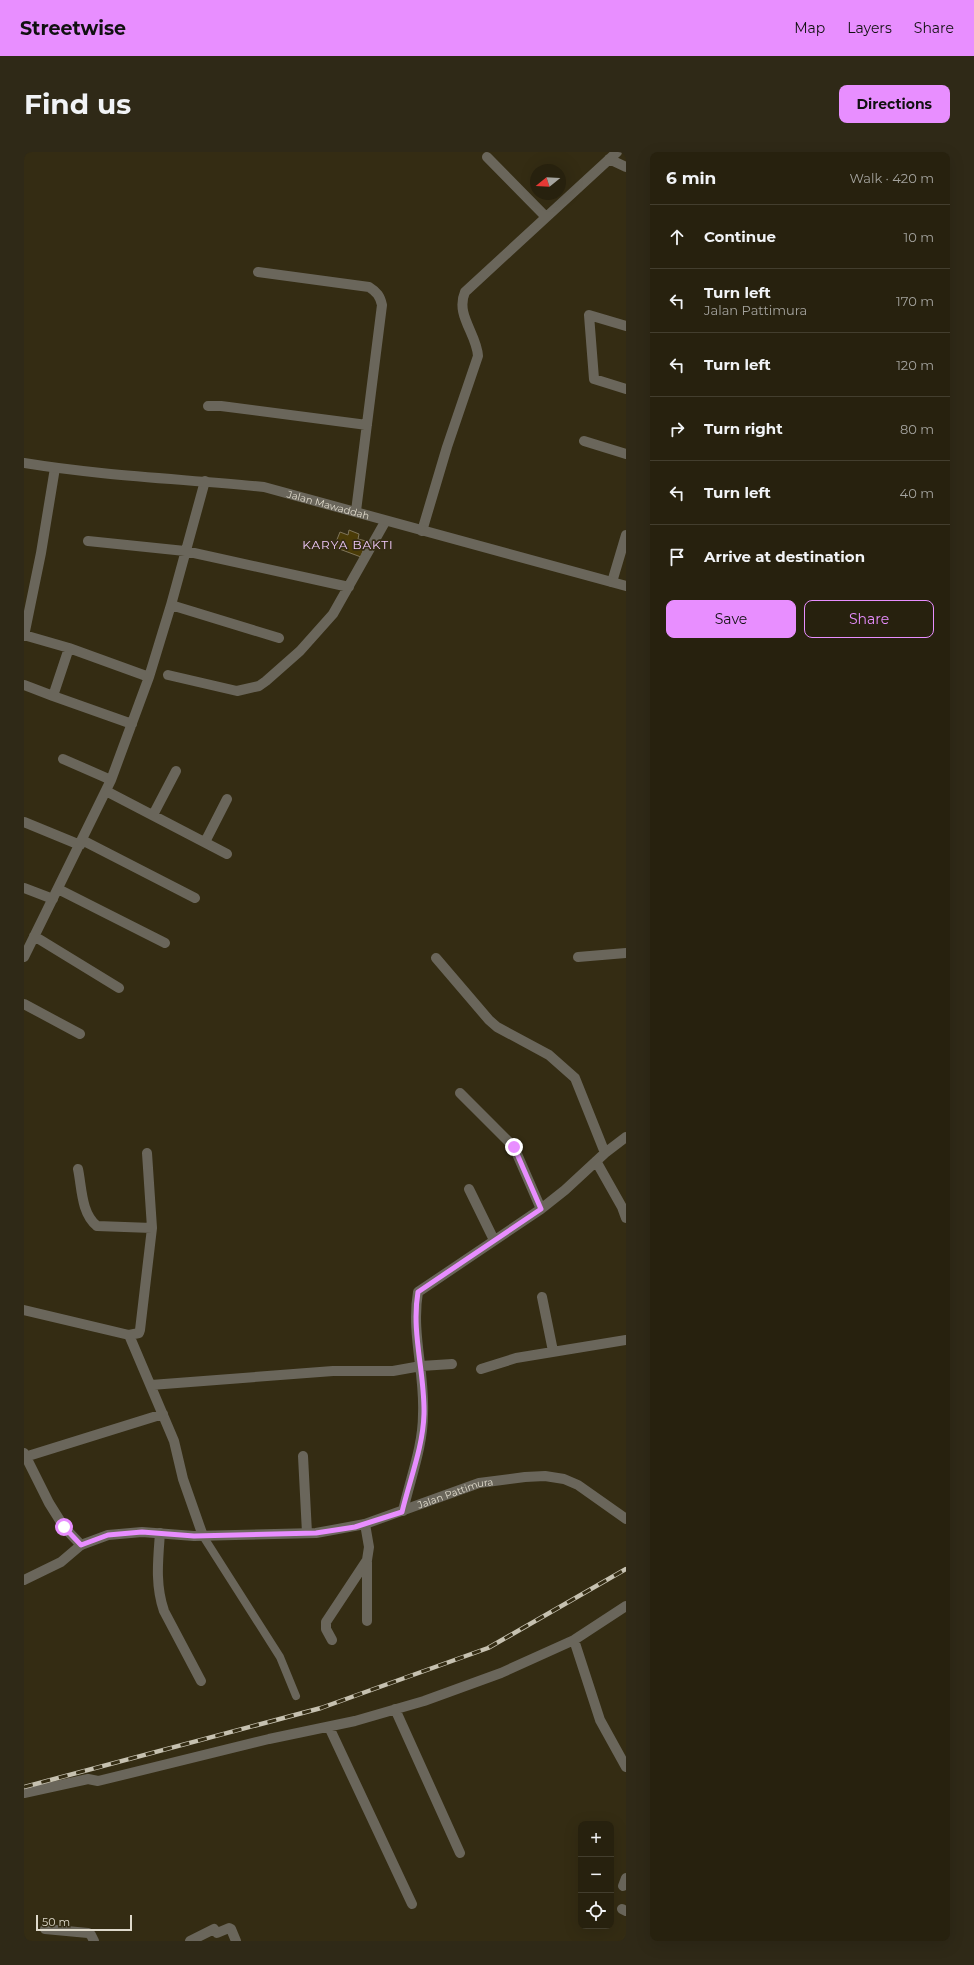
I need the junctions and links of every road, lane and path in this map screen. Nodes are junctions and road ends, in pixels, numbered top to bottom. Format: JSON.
{"nodes":[{"id":1,"x":617,"y":152,"type":"edge"},
{"id":2,"x":487,"y":157,"type":"dead end"},
{"id":3,"x":609,"y":160,"type":"junction"},
{"id":4,"x":626,"y":167,"type":"edge"},
{"id":5,"x":546,"y":217,"type":"junction"},
{"id":6,"x":258,"y":272,"type":"dead end"},
{"id":7,"x":626,"y":326,"type":"edge"},
{"id":8,"x":626,"y":390,"type":"edge"},
{"id":9,"x":208,"y":406,"type":"dead end"},
{"id":10,"x":367,"y":425,"type":"junction"},
{"id":11,"x":584,"y":441,"type":"dead end"},
{"id":12,"x":626,"y":454,"type":"edge"},
{"id":13,"x":24,"y":464,"type":"edge"},
{"id":14,"x":55,"y":468,"type":"junction"},
{"id":15,"x":205,"y":481,"type":"junction"},
{"id":16,"x":356,"y":511,"type":"junction"},
{"id":17,"x":385,"y":522,"type":"junction"},
{"id":18,"x":422,"y":531,"type":"junction"},
{"id":19,"x":626,"y":535,"type":"edge"},
{"id":20,"x":88,"y":541,"type":"dead end"},
{"id":21,"x":185,"y":551,"type":"junction"},
{"id":22,"x":612,"y":582,"type":"junction"},
{"id":23,"x":626,"y":586,"type":"edge"},
{"id":24,"x":349,"y":587,"type":"junction"},
{"id":25,"x":171,"y":605,"type":"junction"},
{"id":26,"x":24,"y":636,"type":"edge"},
{"id":27,"x":279,"y":638,"type":"dead end"},
{"id":28,"x":69,"y":648,"type":"junction"},
{"id":29,"x":168,"y":675,"type":"dead end"},
{"id":30,"x":148,"y":677,"type":"junction"},
{"id":31,"x":24,"y":686,"type":"edge"},
{"id":32,"x":53,"y":696,"type":"junction"},
{"id":33,"x":132,"y":724,"type":"junction"},
{"id":34,"x":63,"y":759,"type":"dead end"},
{"id":35,"x":176,"y":771,"type":"dead end"},
{"id":36,"x":111,"y":780,"type":"junction"},
{"id":37,"x":106,"y":791,"type":"junction"},
{"id":38,"x":227,"y":799,"type":"dead end"},
{"id":39,"x":153,"y":815,"type":"junction"},
{"id":40,"x":24,"y":822,"type":"edge"},
{"id":41,"x":81,"y":842,"type":"junction"},
{"id":42,"x":205,"y":842,"type":"junction"},
{"id":43,"x":227,"y":854,"type":"dead end"},
{"id":44,"x":24,"y":888,"type":"edge"},
{"id":45,"x":58,"y":889,"type":"junction"},
{"id":46,"x":195,"y":898,"type":"dead end"},
{"id":47,"x":53,"y":899,"type":"junction"},
{"id":48,"x":30,"y":941,"type":"edge"},
{"id":49,"x":165,"y":943,"type":"dead end"},
{"id":50,"x":626,"y":953,"type":"edge"},
{"id":51,"x":578,"y":957,"type":"dead end"},
{"id":52,"x":24,"y":958,"type":"edge"},
{"id":53,"x":436,"y":958,"type":"dead end"},
{"id":54,"x":119,"y":988,"type":"dead end"},
{"id":55,"x":24,"y":1004,"type":"edge"},
{"id":56,"x":80,"y":1034,"type":"dead end"},
{"id":57,"x":460,"y":1093,"type":"dead end"},
{"id":58,"x":626,"y":1137,"type":"edge"},
{"id":59,"x":147,"y":1153,"type":"dead end"},
{"id":60,"x":605,"y":1153,"type":"junction"},
{"id":61,"x":596,"y":1161,"type":"junction"},
{"id":62,"x":78,"y":1169,"type":"dead end"},
{"id":63,"x":469,"y":1189,"type":"dead end"},
{"id":64,"x":541,"y":1209,"type":"junction"},
{"id":65,"x":626,"y":1218,"type":"edge"},
{"id":66,"x":152,"y":1228,"type":"junction"},
{"id":67,"x":494,"y":1240,"type":"junction"},
{"id":68,"x":542,"y":1297,"type":"dead end"},
{"id":69,"x":24,"y":1310,"type":"edge"},
{"id":70,"x":129,"y":1335,"type":"junction"},
{"id":71,"x":626,"y":1340,"type":"edge"},
{"id":72,"x":553,"y":1351,"type":"junction"},
{"id":73,"x":452,"y":1364,"type":"dead end"},
{"id":74,"x":421,"y":1366,"type":"junction"},
{"id":75,"x":481,"y":1369,"type":"dead end"},
{"id":76,"x":151,"y":1385,"type":"junction"},
{"id":77,"x":163,"y":1414,"type":"junction"},
{"id":78,"x":24,"y":1455,"type":"edge"},
{"id":79,"x":303,"y":1456,"type":"dead end"},
{"id":80,"x":402,"y":1512,"type":"junction"},
{"id":81,"x":626,"y":1519,"type":"edge"},
{"id":82,"x":365,"y":1524,"type":"junction"},
{"id":83,"x":160,"y":1533,"type":"junction"},
{"id":84,"x":307,"y":1533,"type":"junction"},
{"id":85,"x":203,"y":1536,"type":"junction"},
{"id":86,"x":81,"y":1545,"type":"junction"},
{"id":87,"x":367,"y":1560,"type":"junction"},
{"id":88,"x":24,"y":1580,"type":"edge"},
{"id":89,"x":626,"y":1606,"type":"edge"},
{"id":90,"x":367,"y":1621,"type":"dead end"},
{"id":91,"x":332,"y":1640,"type":"dead end"},
{"id":92,"x":574,"y":1640,"type":"junction"},
{"id":93,"x":201,"y":1681,"type":"dead end"},
{"id":94,"x":296,"y":1696,"type":"dead end"},
{"id":95,"x":395,"y":1709,"type":"junction"},
{"id":96,"x":329,"y":1727,"type":"junction"},
{"id":97,"x":626,"y":1767,"type":"edge"},
{"id":98,"x":24,"y":1793,"type":"edge"},
{"id":99,"x":460,"y":1853,"type":"dead end"},
{"id":100,"x":412,"y":1904,"type":"dead end"},
{"id":101,"x":45,"y":1929,"type":"dead end"},
{"id":102,"x":94,"y":1941,"type":"edge"},
{"id":103,"x":190,"y":1941,"type":"edge"},
{"id":104,"x":236,"y":1941,"type":"edge"}],
"edges":[{"from":1,"to":3,"type":"street"},
{"from":2,"to":5,"type":"street"},
{"from":3,"to":4,"type":"street"},
{"from":3,"to":5,"type":"street"},
{"from":5,"to":18,"type":"street"},
{"from":6,"to":10,"type":"street"},
{"from":7,"to":8,"type":"street"},
{"from":9,"to":10,"type":"street"},
{"from":10,"to":16,"type":"street"},
{"from":11,"to":12,"type":"street"},
{"from":13,"to":14,"type":"street","name":"Jalan Mawaddah"},
{"from":14,"to":15,"type":"street","name":"Jalan Mawaddah"},
{"from":14,"to":26,"type":"street"},
{"from":15,"to":16,"type":"street","name":"Jalan Mawaddah"},
{"from":15,"to":21,"type":"street"},
{"from":16,"to":17,"type":"street","name":"Jalan Mawaddah"},
{"from":17,"to":18,"type":"street","name":"Jalan Mawaddah"},
{"from":17,"to":24,"type":"street"},
{"from":18,"to":22,"type":"street","name":"Jalan Mawaddah"},
{"from":19,"to":22,"type":"street"},
{"from":20,"to":21,"type":"street"},
{"from":21,"to":24,"type":"street"},
{"from":21,"to":25,"type":"street"},
{"from":22,"to":23,"type":"street","name":"Jalan Mawaddah"},
{"from":24,"to":29,"type":"street"},
{"from":25,"to":27,"type":"street"},
{"from":25,"to":30,"type":"street"},
{"from":26,"to":28,"type":"street"},
{"from":28,"to":30,"type":"street"},
{"from":28,"to":32,"type":"street"},
{"from":30,"to":33,"type":"street"},
{"from":31,"to":32,"type":"street"},
{"from":32,"to":33,"type":"street"},
{"from":33,"to":36,"type":"street"},
{"from":34,"to":36,"type":"street"},
{"from":35,"to":39,"type":"street"},
{"from":36,"to":37,"type":"street"},
{"from":37,"to":39,"type":"street"},
{"from":37,"to":41,"type":"street"},
{"from":38,"to":42,"type":"street"},
{"from":39,"to":42,"type":"street"},
{"from":40,"to":41,"type":"street"},
{"from":41,"to":45,"type":"street"},
{"from":41,"to":46,"type":"street"},
{"from":42,"to":43,"type":"street"},
{"from":44,"to":47,"type":"street"},
{"from":45,"to":47,"type":"street"},
{"from":45,"to":49,"type":"street"},
{"from":47,"to":48,"type":"street"},
{"from":48,"to":52,"type":"street"},
{"from":48,"to":54,"type":"street"},
{"from":50,"to":51,"type":"street"},
{"from":53,"to":60,"type":"street"},
{"from":55,"to":56,"type":"street"},
{"from":57,"to":64,"type":"street"},
{"from":58,"to":60,"type":"street"},
{"from":59,"to":66,"type":"street"},
{"from":60,"to":61,"type":"street"},
{"from":61,"to":64,"type":"street"},
{"from":61,"to":65,"type":"street"},
{"from":62,"to":66,"type":"street"},
{"from":63,"to":67,"type":"street"},
{"from":64,"to":67,"type":"street"},
{"from":66,"to":70,"type":"street"},
{"from":67,"to":74,"type":"street"},
{"from":68,"to":72,"type":"street"},
{"from":69,"to":70,"type":"street"},
{"from":70,"to":76,"type":"street"},
{"from":71,"to":72,"type":"street"},
{"from":72,"to":75,"type":"street"},
{"from":73,"to":74,"type":"street"},
{"from":74,"to":76,"type":"street"},
{"from":74,"to":80,"type":"street"},
{"from":76,"to":77,"type":"street"},
{"from":77,"to":78,"type":"street"},
{"from":77,"to":85,"type":"street"},
{"from":78,"to":86,"type":"street"},
{"from":79,"to":84,"type":"street"},
{"from":80,"to":81,"type":"street","name":"Jalan Pattimura"},
{"from":80,"to":82,"type":"street","name":"Jalan Pattimura"},
{"from":82,"to":84,"type":"street","name":"Jalan Pattimura"},
{"from":82,"to":87,"type":"street"},
{"from":83,"to":85,"type":"street","name":"Jalan Pattimura"},
{"from":83,"to":86,"type":"street","name":"Jalan Pattimura"},
{"from":83,"to":93,"type":"street"},
{"from":84,"to":85,"type":"street","name":"Jalan Pattimura"},
{"from":85,"to":94,"type":"lane"},
{"from":86,"to":88,"type":"street","name":"Jalan Pattimura"},
{"from":87,"to":90,"type":"street"},
{"from":87,"to":91,"type":"street"},
{"from":89,"to":92,"type":"street"},
{"from":92,"to":95,"type":"street"},
{"from":92,"to":97,"type":"street"},
{"from":95,"to":96,"type":"street"},
{"from":95,"to":99,"type":"street"},
{"from":96,"to":98,"type":"street"},
{"from":96,"to":100,"type":"street"},
{"from":101,"to":102,"type":"street"},
{"from":103,"to":104,"type":"street"}]}
